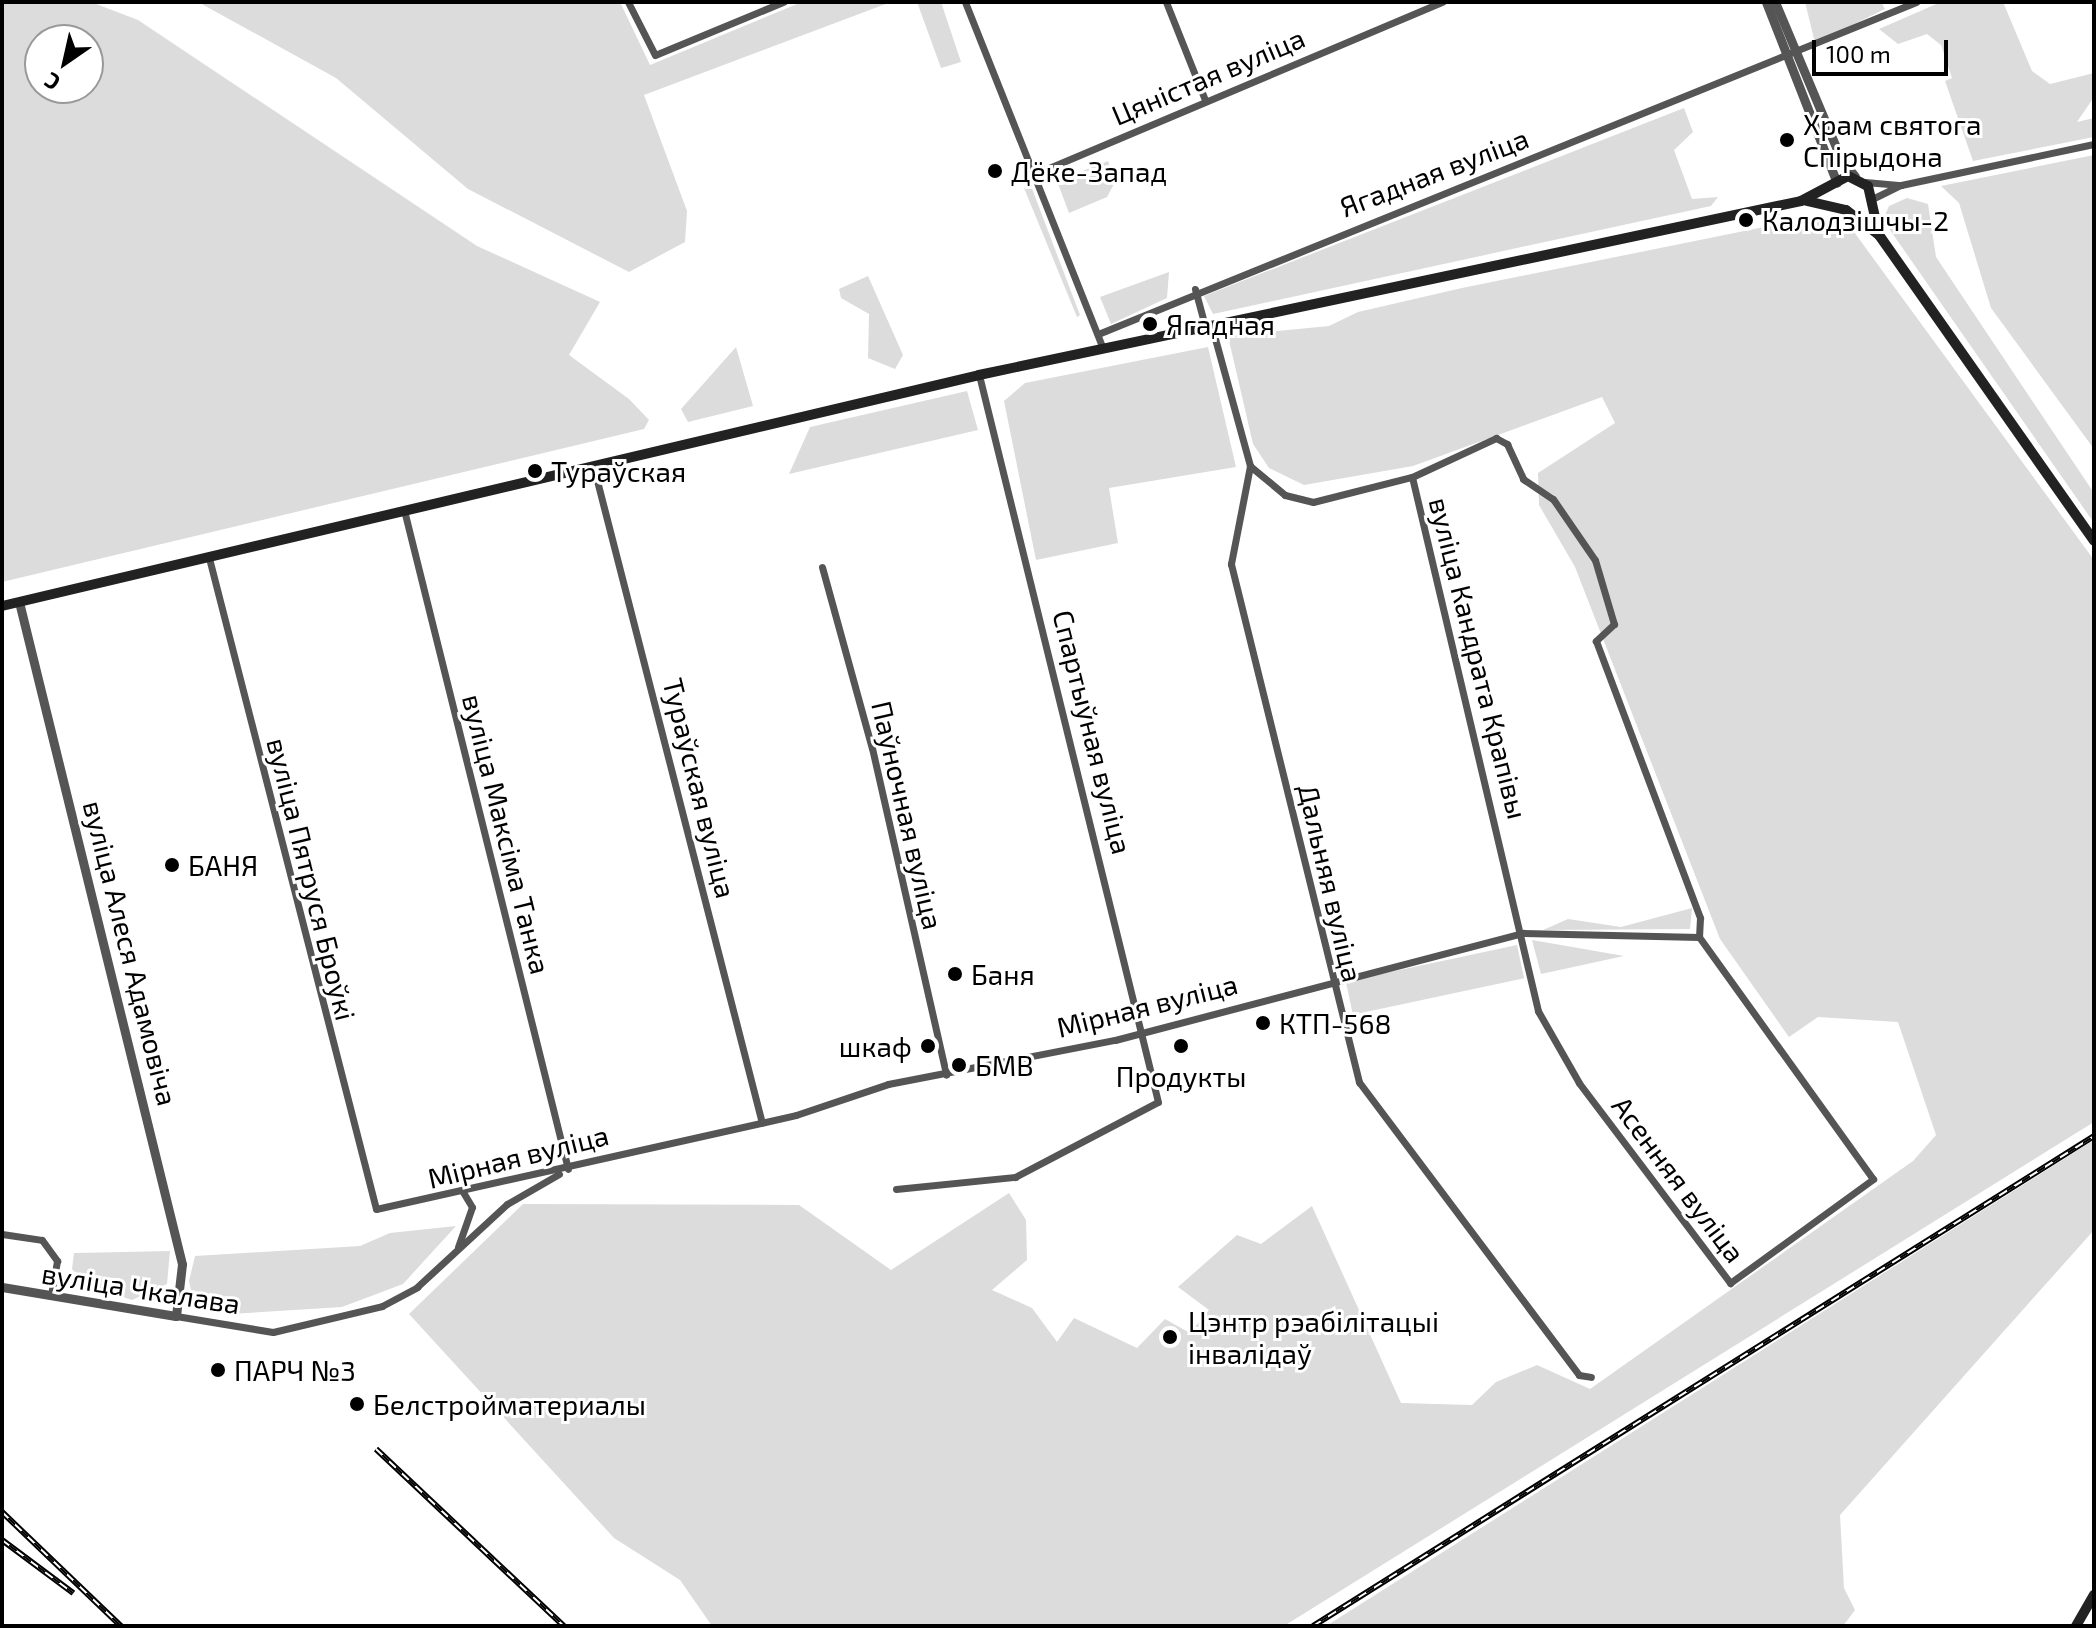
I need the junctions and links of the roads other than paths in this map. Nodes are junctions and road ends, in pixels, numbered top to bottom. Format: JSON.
{"nodes":[{"id":1,"x":628,"y":2,"type":"edge"},
{"id":2,"x":783,"y":2,"type":"edge"},
{"id":3,"x":965,"y":2,"type":"edge"},
{"id":4,"x":1166,"y":2,"type":"edge"},
{"id":5,"x":1442,"y":2,"type":"edge"},
{"id":6,"x":1766,"y":2,"type":"edge"},
{"id":7,"x":1775,"y":2,"type":"edge"},
{"id":8,"x":1916,"y":2,"type":"edge"},
{"id":9,"x":1792,"y":56,"type":"junction"},
{"id":10,"x":1205,"y":100,"type":"junction"},
{"id":11,"x":1813,"y":107,"type":"junction"},
{"id":12,"x":1818,"y":131,"type":"junction"},
{"id":13,"x":2094,"y":144,"type":"edge"},
{"id":14,"x":1037,"y":173,"type":"junction"},
{"id":15,"x":1855,"y":176,"type":"junction"},
{"id":16,"x":1865,"y":182,"type":"junction"},
{"id":17,"x":1837,"y":183,"type":"junction"},
{"id":18,"x":1901,"y":185,"type":"junction"},
{"id":19,"x":1820,"y":192,"type":"junction"},
{"id":20,"x":1801,"y":201,"type":"junction"},
{"id":21,"x":1868,"y":201,"type":"junction"},
{"id":22,"x":1846,"y":210,"type":"junction"},
{"id":23,"x":1879,"y":235,"type":"junction"},
{"id":24,"x":1195,"y":289,"type":"junction"},
{"id":25,"x":1208,"y":325,"type":"junction"},
{"id":26,"x":1098,"y":334,"type":"junction"},
{"id":27,"x":1103,"y":348,"type":"junction"},
{"id":28,"x":979,"y":375,"type":"junction"},
{"id":29,"x":593,"y":465,"type":"junction"},
{"id":30,"x":1250,"y":466,"type":"junction"},
{"id":31,"x":1412,"y":477,"type":"junction"},
{"id":32,"x":404,"y":510,"type":"junction"},
{"id":33,"x":2094,"y":541,"type":"edge"},
{"id":34,"x":209,"y":558,"type":"junction"},
{"id":35,"x":822,"y":567,"type":"dead end"},
{"id":36,"x":19,"y":602,"type":"junction"},
{"id":37,"x":2,"y":606,"type":"edge"},
{"id":38,"x":1523,"y":933,"type":"junction"},
{"id":39,"x":1699,"y":937,"type":"junction"},
{"id":40,"x":1329,"y":980,"type":"junction"},
{"id":41,"x":1145,"y":1030,"type":"junction"},
{"id":42,"x":946,"y":1075,"type":"junction"},
{"id":43,"x":762,"y":1123,"type":"junction"},
{"id":44,"x":568,"y":1169,"type":"junction"},
{"id":45,"x":896,"y":1189,"type":"dead end"},
{"id":46,"x":463,"y":1192,"type":"junction"},
{"id":47,"x":376,"y":1209,"type":"joint"},
{"id":48,"x":2,"y":1234,"type":"edge"},
{"id":49,"x":455,"y":1253,"type":"junction"},
{"id":50,"x":2,"y":1287,"type":"edge"},
{"id":51,"x":51,"y":1295,"type":"junction"},
{"id":52,"x":176,"y":1316,"type":"junction"},
{"id":53,"x":1591,"y":1377,"type":"dead end"},
{"id":54,"x":2094,"y":1595,"type":"edge"},
{"id":55,"x":2076,"y":1626,"type":"edge"}],
"edges":[{"from":1,"to":2,"type":"street"},
{"from":3,"to":14,"type":"street"},
{"from":4,"to":10,"type":"street"},
{"from":5,"to":10,"type":"street","name":"Цяністая вуліца"},
{"from":6,"to":9,"type":"street"},
{"from":7,"to":9,"type":"street"},
{"from":8,"to":9,"type":"street","name":"Ягадная вуліца"},
{"from":9,"to":11,"type":"street"},
{"from":9,"to":24,"type":"street","name":"Ягадная вуліца"},
{"from":10,"to":14,"type":"street","name":"Цяністая вуліца"},
{"from":11,"to":12,"type":"street"},
{"from":11,"to":15,"type":"street"},
{"from":12,"to":17,"type":"street"},
{"from":12,"to":19,"type":"street"},
{"from":13,"to":18,"type":"street"},
{"from":14,"to":26,"type":"street"},
{"from":15,"to":16,"type":"main road"},
{"from":15,"to":17,"type":"main road"},
{"from":16,"to":18,"type":"street"},
{"from":16,"to":21,"type":"main road"},
{"from":17,"to":19,"type":"main road"},
{"from":17,"to":22,"type":"main road"},
{"from":18,"to":21,"type":"street"},
{"from":19,"to":20,"type":"main road"},
{"from":20,"to":22,"type":"main road"},
{"from":20,"to":25,"type":"main road"},
{"from":21,"to":22,"type":"main road"},
{"from":21,"to":23,"type":"main road"},
{"from":22,"to":23,"type":"main road"},
{"from":23,"to":33,"type":"main road"},
{"from":24,"to":25,"type":"street"},
{"from":24,"to":26,"type":"street","name":"Ягадная вуліца"},
{"from":25,"to":27,"type":"main road"},
{"from":25,"to":30,"type":"street"},
{"from":26,"to":27,"type":"street"},
{"from":27,"to":28,"type":"main road"},
{"from":28,"to":29,"type":"main road"},
{"from":28,"to":41,"type":"street","name":"Спартыўная вуліца"},
{"from":29,"to":32,"type":"main road"},
{"from":29,"to":43,"type":"street","name":"Тураўская вуліца"},
{"from":30,"to":31,"type":"street"},
{"from":30,"to":40,"type":"street","name":"Дальняя вуліца"},
{"from":31,"to":38,"type":"street","name":"вуліца Кандрата Крапівы"},
{"from":31,"to":39,"type":"street","name":"вуліца Кандрата Крапівы"},
{"from":32,"to":34,"type":"main road"},
{"from":32,"to":44,"type":"street","name":"вуліца Максіма Танка"},
{"from":34,"to":36,"type":"main road"},
{"from":34,"to":47,"type":"street","name":"вуліца Пятруся Броўкі"},
{"from":35,"to":42,"type":"street","name":"Паўночная вуліца"},
{"from":36,"to":37,"type":"main road"},
{"from":36,"to":52,"type":"street","name":"вуліца Алеся Адамовіча"},
{"from":38,"to":39,"type":"street","name":"Мірная вуліца"},
{"from":38,"to":39,"type":"street","name":"Асенняя вуліца"},
{"from":38,"to":40,"type":"street","name":"Мірная вуліца"},
{"from":40,"to":41,"type":"street","name":"Мірная вуліца"},
{"from":40,"to":53,"type":"street","name":"Дальняя вуліца"},
{"from":41,"to":42,"type":"street","name":"Мірная вуліца"},
{"from":41,"to":45,"type":"street","name":"Спартыўная вуліца"},
{"from":42,"to":43,"type":"street","name":"Мірная вуліца"},
{"from":43,"to":44,"type":"street","name":"Мірная вуліца"},
{"from":44,"to":46,"type":"street","name":"Мірная вуліца"},
{"from":44,"to":49,"type":"street"},
{"from":46,"to":47,"type":"street","name":"Мірная вуліца"},
{"from":46,"to":49,"type":"street"},
{"from":48,"to":51,"type":"street"},
{"from":49,"to":52,"type":"street","name":"вуліца Чкалава"},
{"from":50,"to":51,"type":"street","name":"вуліца Чкалава"},
{"from":51,"to":52,"type":"street","name":"вуліца Чкалава"},
{"from":54,"to":55,"type":"main road"}]}
